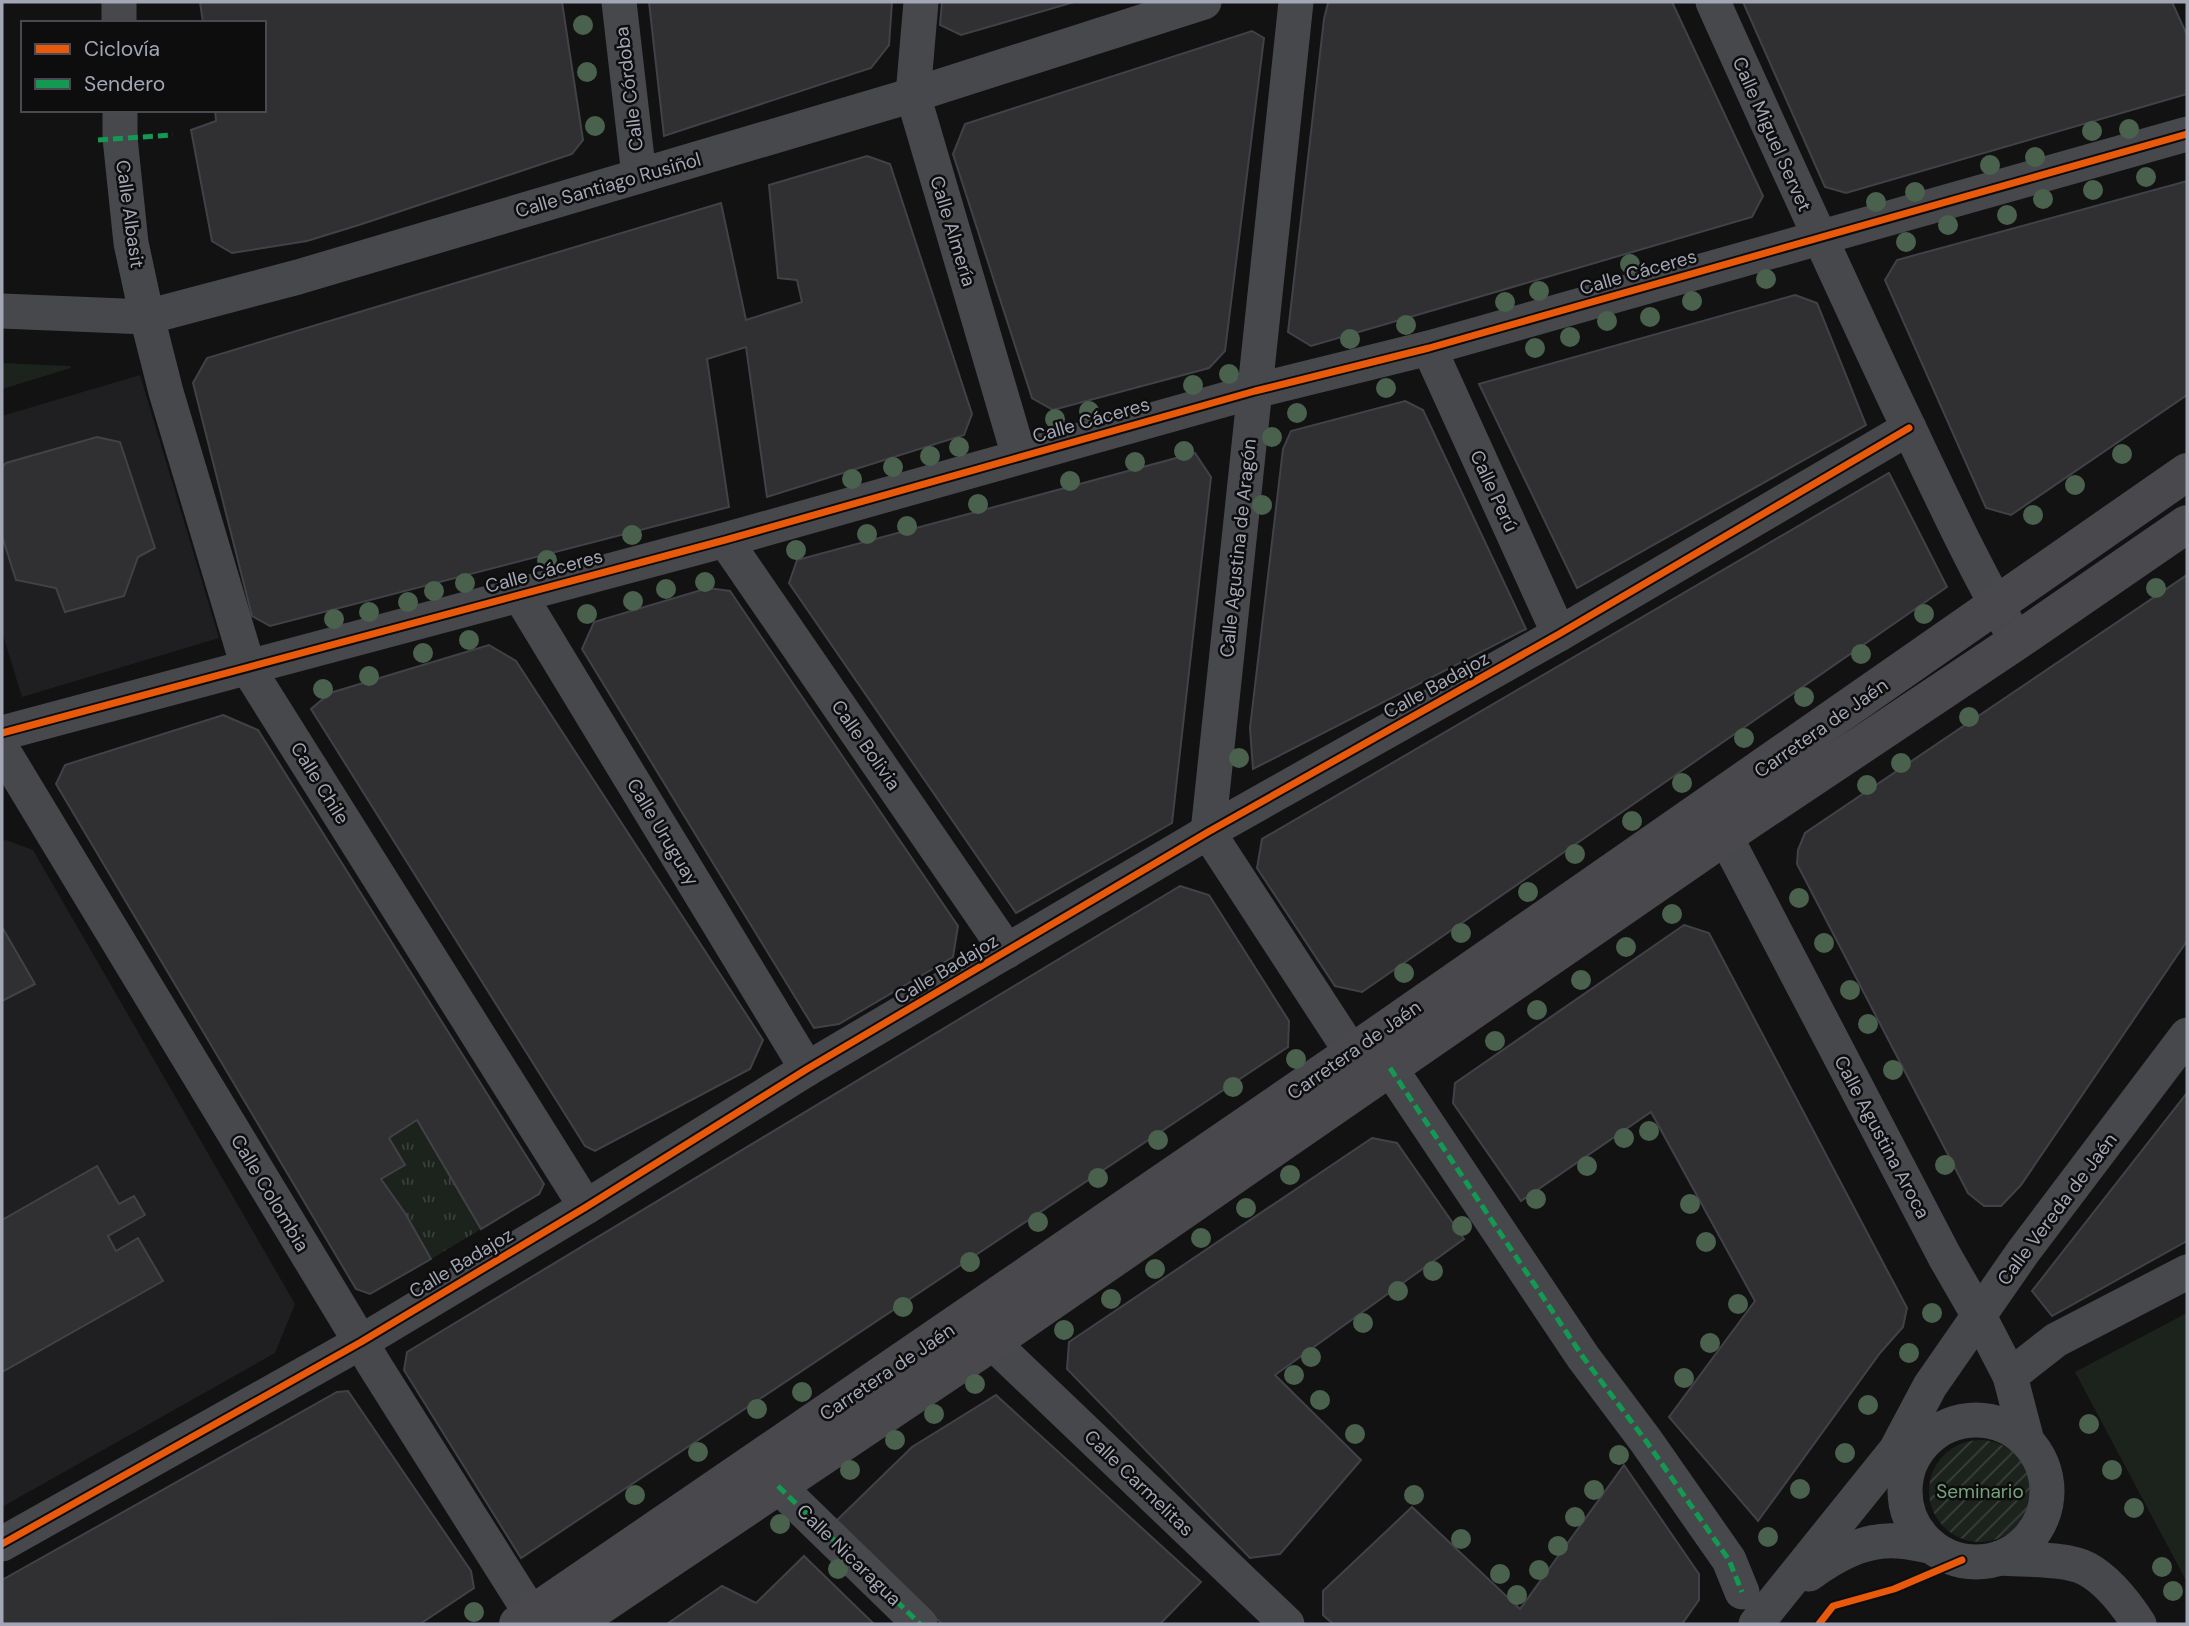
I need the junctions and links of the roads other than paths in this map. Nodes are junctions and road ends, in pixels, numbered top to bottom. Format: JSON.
{"nodes":[{"id":1,"x":119,"y":2,"type":"edge"},
{"id":2,"x":619,"y":2,"type":"edge"},
{"id":3,"x":921,"y":2,"type":"edge"},
{"id":4,"x":1204,"y":2,"type":"edge"},
{"id":5,"x":1296,"y":2,"type":"edge"},
{"id":6,"x":1713,"y":2,"type":"edge"},
{"id":7,"x":119,"y":21,"type":"edge"},
{"id":8,"x":913,"y":95,"type":"junction"},
{"id":9,"x":120,"y":112,"type":"edge"},
{"id":10,"x":2187,"y":134,"type":"edge"},
{"id":11,"x":639,"y":176,"type":"junction"},
{"id":12,"x":1819,"y":238,"type":"junction"},
{"id":13,"x":2,"y":312,"type":"edge"},
{"id":14,"x":148,"y":317,"type":"junction"},
{"id":15,"x":1429,"y":348,"type":"junction"},
{"id":16,"x":1255,"y":391,"type":"junction"},
{"id":17,"x":1909,"y":428,"type":"junction"},
{"id":18,"x":1020,"y":456,"type":"junction"},
{"id":19,"x":2187,"y":472,"type":"edge"},
{"id":20,"x":2187,"y":524,"type":"edge"},
{"id":21,"x":725,"y":540,"type":"junction"},
{"id":22,"x":519,"y":594,"type":"junction"},
{"id":23,"x":1997,"y":606,"type":"junction"},
{"id":24,"x":1559,"y":634,"type":"junction"},
{"id":25,"x":2017,"y":641,"type":"junction"},
{"id":26,"x":248,"y":667,"type":"junction"},
{"id":27,"x":2,"y":733,"type":"edge"},
{"id":28,"x":7,"y":769,"type":"edge"},
{"id":29,"x":1717,"y":820,"type":"junction"},
{"id":30,"x":1208,"y":832,"type":"junction"},
{"id":31,"x":1007,"y":951,"type":"junction"},
{"id":32,"x":2187,"y":1035,"type":"edge"},
{"id":33,"x":1352,"y":1053,"type":"junction"},
{"id":34,"x":1390,"y":1068,"type":"junction"},
{"id":35,"x":807,"y":1069,"type":"junction"},
{"id":36,"x":1348,"y":1098,"type":"junction"},
{"id":37,"x":586,"y":1207,"type":"junction"},
{"id":38,"x":2187,"y":1272,"type":"edge"},
{"id":39,"x":1979,"y":1315,"type":"junction"},
{"id":40,"x":979,"y":1330,"type":"junction"},
{"id":41,"x":360,"y":1342,"type":"junction"},
{"id":42,"x":2010,"y":1376,"type":"junction"},
{"id":43,"x":1930,"y":1386,"type":"junction"},
{"id":44,"x":2027,"y":1441,"type":"junction"},
{"id":45,"x":1910,"y":1461,"type":"junction"},
{"id":46,"x":778,"y":1486,"type":"junction"},
{"id":47,"x":2,"y":1544,"type":"edge"},
{"id":48,"x":1929,"y":1546,"type":"junction"},
{"id":49,"x":2000,"y":1558,"type":"junction"},
{"id":50,"x":1742,"y":1592,"type":"dead end"},
{"id":51,"x":1783,"y":1592,"type":"junction"},
{"id":52,"x":1269,"y":1618,"type":"edge"},
{"id":53,"x":534,"y":1621,"type":"edge"},
{"id":54,"x":573,"y":1624,"type":"edge"},
{"id":55,"x":920,"y":1624,"type":"edge"},
{"id":56,"x":1756,"y":1624,"type":"edge"},
{"id":57,"x":2139,"y":1624,"type":"edge"}],
"edges":[{"from":1,"to":7,"type":"street"},
{"from":2,"to":11,"type":"street","name":"Calle Córdoba"},
{"from":3,"to":8,"type":"street","name":"Calle Almería"},
{"from":4,"to":8,"type":"street","name":"Calle Santiago Rusiñol"},
{"from":5,"to":16,"type":"street","name":"Calle Agustina de Aragón"},
{"from":6,"to":12,"type":"street","name":"Calle Miguel Servet"},
{"from":8,"to":11,"type":"street","name":"Calle Santiago Rusiñol"},
{"from":8,"to":18,"type":"street","name":"Calle Almería"},
{"from":9,"to":14,"type":"street","name":"Calle Albasit"},
{"from":10,"to":12,"type":"street","name":"Calle Cáceres"},
{"from":11,"to":14,"type":"street","name":"Calle Santiago Rusiñol"},
{"from":12,"to":15,"type":"street","name":"Calle Cáceres"},
{"from":12,"to":17,"type":"street","name":"Calle Miguel Servet"},
{"from":13,"to":14,"type":"street","name":"Calle Santiago Rusiñol"},
{"from":14,"to":26,"type":"street","name":"Calle Chile"},
{"from":15,"to":16,"type":"street","name":"Calle Cáceres"},
{"from":15,"to":24,"type":"street","name":"Calle Perú"},
{"from":16,"to":18,"type":"street","name":"Calle Cáceres"},
{"from":16,"to":30,"type":"street","name":"Calle Agustina de Aragón"},
{"from":17,"to":23,"type":"street","name":"Calle Miguel Servet"},
{"from":17,"to":24,"type":"street","name":"Calle Badajoz"},
{"from":18,"to":21,"type":"street","name":"Calle Cáceres"},
{"from":19,"to":23,"type":"main road","name":"Carretera de Jaén"},
{"from":20,"to":25,"type":"main road","name":"Carretera de Jaén"},
{"from":21,"to":22,"type":"street","name":"Calle Cáceres"},
{"from":21,"to":31,"type":"street","name":"Calle Bolivia"},
{"from":22,"to":26,"type":"street","name":"Calle Cáceres"},
{"from":22,"to":35,"type":"street","name":"Calle Uruguay"},
{"from":23,"to":25,"type":"street","name":"Calle Miguel Servet"},
{"from":23,"to":29,"type":"main road","name":"Carretera de Jaén"},
{"from":24,"to":30,"type":"street","name":"Calle Badajoz"},
{"from":25,"to":29,"type":"main road","name":"Carretera de Jaén"},
{"from":26,"to":27,"type":"street","name":"Calle Cáceres"},
{"from":26,"to":37,"type":"street","name":"Calle Chile"},
{"from":28,"to":41,"type":"street","name":"Calle Colombia"},
{"from":29,"to":33,"type":"main road","name":"Carretera de Jaén"},
{"from":29,"to":34,"type":"main road","name":"Carretera de Jaén"},
{"from":29,"to":39,"type":"street","name":"Calle Agustina Aroca"},
{"from":30,"to":31,"type":"street","name":"Calle Badajoz"},
{"from":30,"to":33,"type":"street"},
{"from":31,"to":35,"type":"street","name":"Calle Badajoz"},
{"from":32,"to":39,"type":"street","name":"Calle Vereda de Jaén"},
{"from":33,"to":36,"type":"street"},
{"from":33,"to":40,"type":"main road","name":"Carretera de Jaén"},
{"from":34,"to":36,"type":"main road","name":"Carretera de Jaén"},
{"from":34,"to":50,"type":"street"},
{"from":35,"to":37,"type":"street","name":"Calle Badajoz"},
{"from":36,"to":40,"type":"main road","name":"Carretera de Jaén"},
{"from":37,"to":41,"type":"street","name":"Calle Badajoz"},
{"from":38,"to":42,"type":"street"},
{"from":39,"to":42,"type":"street","name":"Calle Agustina Aroca"},
{"from":39,"to":43,"type":"street","name":"Calle Vereda de Jaén"},
{"from":40,"to":46,"type":"main road","name":"Carretera de Jaén"},
{"from":40,"to":52,"type":"street","name":"Calle Carmelitas"},
{"from":40,"to":53,"type":"main road","name":"Carretera de Jaén"},
{"from":41,"to":47,"type":"street","name":"Calle Badajoz"},
{"from":41,"to":53,"type":"street","name":"Calle Colombia"},
{"from":42,"to":44,"type":"street","name":"Calle Agustina Aroca"},
{"from":43,"to":45,"type":"street","name":"Calle Vereda de Jaén"},
{"from":43,"to":51,"type":"street","name":"Calle Vereda de Jaén"},
{"from":44,"to":45,"type":"street"},
{"from":44,"to":49,"type":"street"},
{"from":45,"to":48,"type":"street"},
{"from":46,"to":54,"type":"main road","name":"Carretera de Jaén"},
{"from":46,"to":55,"type":"street","name":"Calle Nicaragua"},
{"from":48,"to":49,"type":"street"},
{"from":48,"to":51,"type":"street","name":"Calle Vereda de Jaén"},
{"from":49,"to":57,"type":"street"},
{"from":51,"to":56,"type":"street","name":"Calle Vereda de Jaén"}]}
